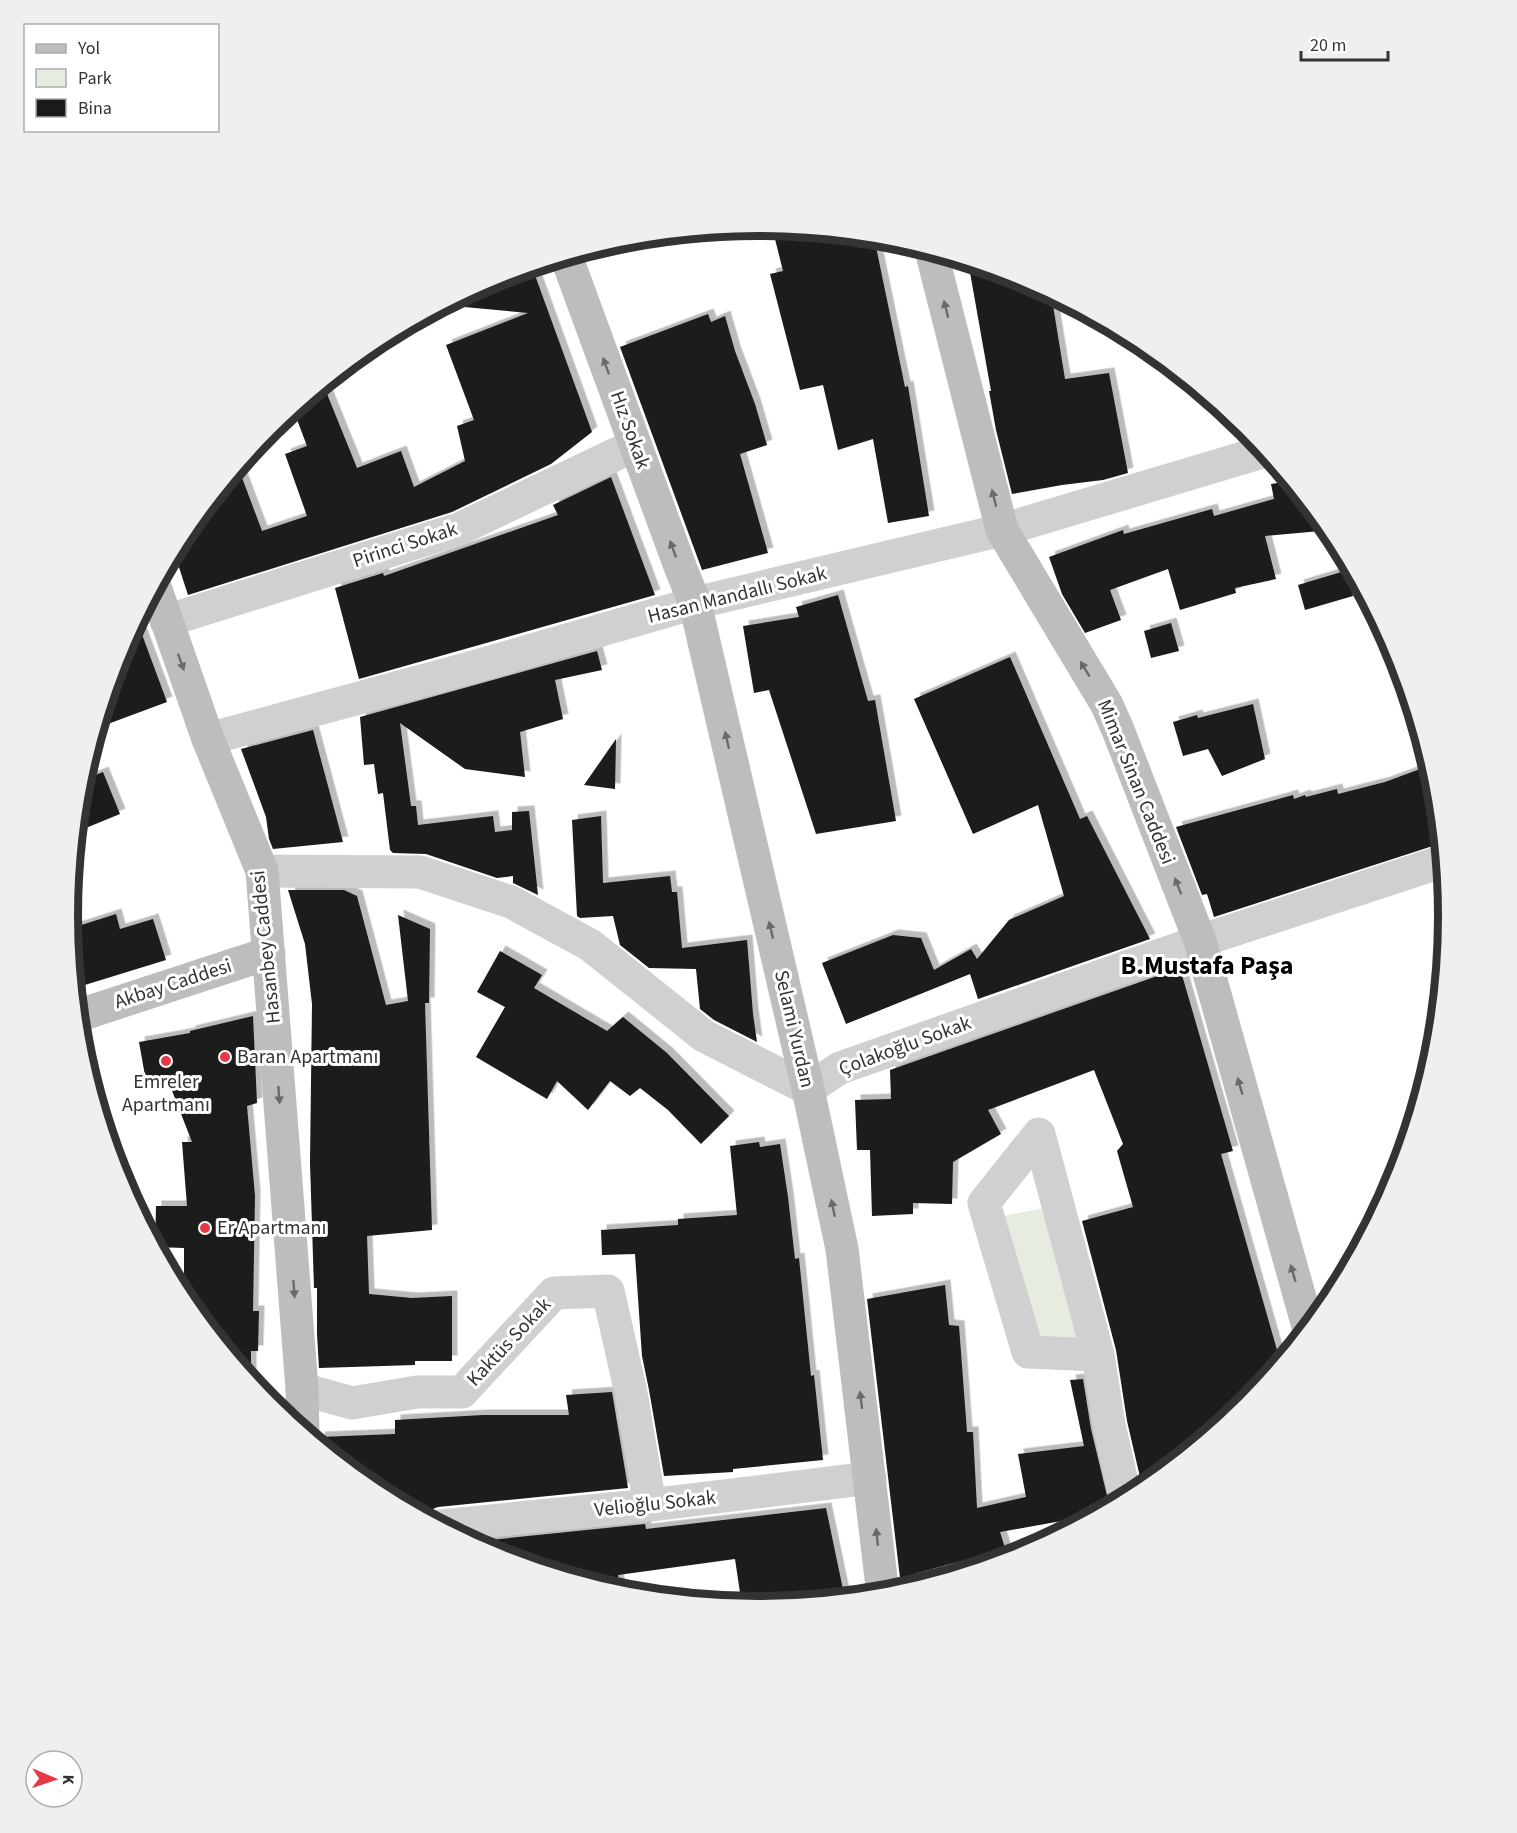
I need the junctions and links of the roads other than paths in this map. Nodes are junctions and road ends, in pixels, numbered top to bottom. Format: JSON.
{"nodes":[{"id":1,"x":933,"y":259,"type":"edge"},
{"id":2,"x":569,"y":263,"type":"edge"},
{"id":3,"x":635,"y":445,"type":"junction"},
{"id":4,"x":1257,"y":454,"type":"edge"},
{"id":5,"x":1002,"y":530,"type":"junction"},
{"id":6,"x":158,"y":597,"type":"edge"},
{"id":7,"x":695,"y":603,"type":"junction"},
{"id":8,"x":166,"y":621,"type":"junction"},
{"id":9,"x":208,"y":739,"type":"junction"},
{"id":10,"x":1437,"y":863,"type":"edge"},
{"id":11,"x":262,"y":871,"type":"junction"},
{"id":12,"x":1200,"y":940,"type":"junction"},
{"id":13,"x":269,"y":953,"type":"junction"},
{"id":14,"x":85,"y":1013,"type":"edge"},
{"id":15,"x":808,"y":1089,"type":"junction"},
{"id":16,"x":1306,"y":1320,"type":"edge"},
{"id":17,"x":1098,"y":1355,"type":"junction"},
{"id":18,"x":302,"y":1389,"type":"junction"},
{"id":19,"x":303,"y":1421,"type":"edge"},
{"id":20,"x":869,"y":1468,"type":"junction"},
{"id":21,"x":1124,"y":1490,"type":"edge"},
{"id":22,"x":650,"y":1505,"type":"junction"},
{"id":23,"x":454,"y":1525,"type":"edge"},
{"id":24,"x":882,"y":1585,"type":"edge"}],
"edges":[{"from":5,"to":1,"type":"main road","name":"Mimar Sinan Caddesi","one_way":true},
{"from":3,"to":2,"type":"main road","name":"Hız Sokak","one_way":true},
{"from":7,"to":3,"type":"main road","name":"Hız Sokak","one_way":true},
{"from":3,"to":8,"type":"street","name":"Pirinci Sokak"},
{"from":4,"to":5,"type":"street","name":"Hasan Mandallı Sokak"},
{"from":5,"to":7,"type":"street","name":"Hasan Mandallı Sokak"},
{"from":12,"to":5,"type":"main road","name":"Mimar Sinan Caddesi","one_way":true},
{"from":6,"to":8,"type":"main road","name":"Hasanbey Caddesi"},
{"from":7,"to":9,"type":"street","name":"Hasan Mandallı Sokak"},
{"from":15,"to":7,"type":"main road","name":"Selami Yurdan","one_way":true},
{"from":8,"to":9,"type":"main road","name":"Hasanbey Caddesi","one_way":true},
{"from":9,"to":11,"type":"main road","name":"Hasanbey Caddesi"},
{"from":10,"to":12,"type":"street","name":"Çolakoğlu Sokak"},
{"from":11,"to":13,"type":"main road","name":"Hasanbey Caddesi"},
{"from":11,"to":15,"type":"street"},
{"from":12,"to":15,"type":"street","name":"Çolakoğlu Sokak"},
{"from":16,"to":12,"type":"main road","name":"Mimar Sinan Caddesi","one_way":true},
{"from":13,"to":14,"type":"main road","name":"Akbay Caddesi"},
{"from":13,"to":18,"type":"main road","name":"Hasanbey Caddesi","one_way":true},
{"from":20,"to":15,"type":"main road","name":"Selami Yurdan","one_way":true},
{"from":17,"to":17,"type":"street"},
{"from":17,"to":21,"type":"street"},
{"from":18,"to":19,"type":"main road","name":"Hasanbey Caddesi"},
{"from":18,"to":22,"type":"street","name":"Kaktüs Sokak"},
{"from":20,"to":22,"type":"street","name":"Velioğlu Sokak"},
{"from":24,"to":20,"type":"main road","name":"Selami Yurdan","one_way":true},
{"from":22,"to":23,"type":"street","name":"Velioğlu Sokak"}]}
